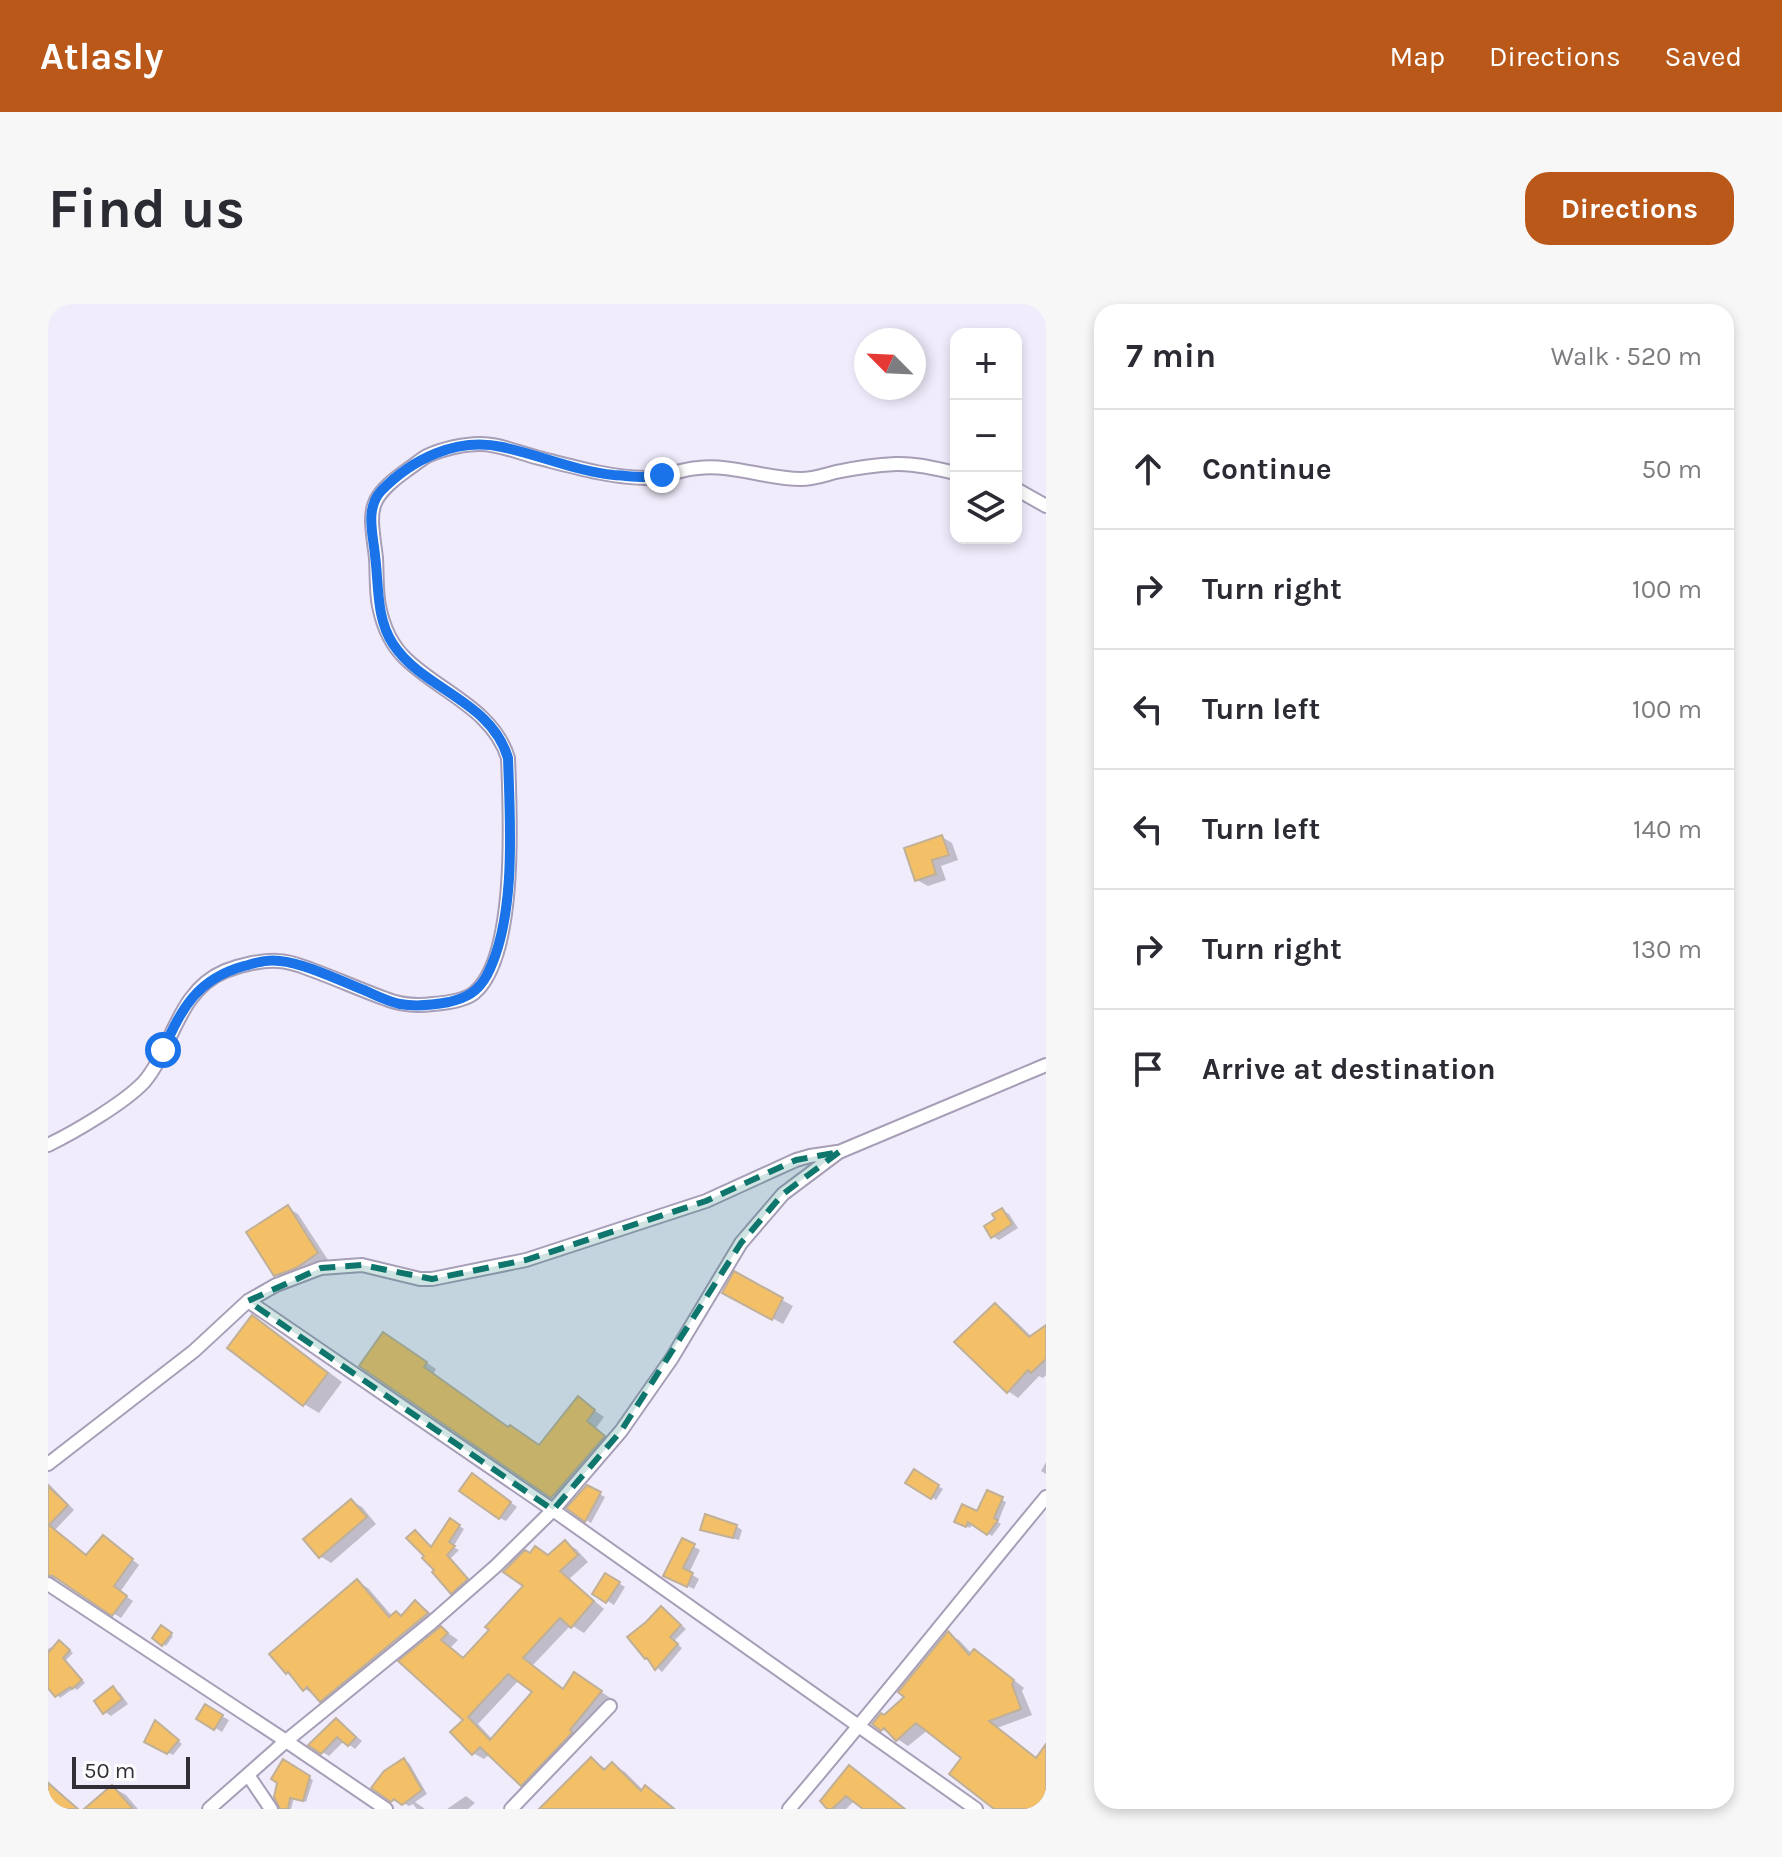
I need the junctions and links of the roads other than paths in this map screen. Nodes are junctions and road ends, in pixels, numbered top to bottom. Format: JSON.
{"nodes":[{"id":1,"x":950,"y":472,"type":"edge"},
{"id":2,"x":1022,"y":492,"type":"edge"},
{"id":3,"x":1046,"y":506,"type":"edge"},
{"id":4,"x":1046,"y":1065,"type":"edge"},
{"id":5,"x":48,"y":1145,"type":"edge"},
{"id":6,"x":839,"y":1152,"type":"junction"},
{"id":7,"x":248,"y":1301,"type":"junction"},
{"id":8,"x":48,"y":1464,"type":"edge"},
{"id":9,"x":1046,"y":1497,"type":"edge"},
{"id":10,"x":553,"y":1510,"type":"junction"},
{"id":11,"x":48,"y":1584,"type":"edge"},
{"id":12,"x":610,"y":1706,"type":"dead end"},
{"id":13,"x":859,"y":1727,"type":"junction"},
{"id":14,"x":286,"y":1741,"type":"junction"},
{"id":15,"x":248,"y":1775,"type":"junction"},
{"id":16,"x":209,"y":1809,"type":"edge"},
{"id":17,"x":271,"y":1809,"type":"edge"},
{"id":18,"x":386,"y":1809,"type":"edge"},
{"id":19,"x":511,"y":1809,"type":"edge"},
{"id":20,"x":789,"y":1809,"type":"edge"},
{"id":21,"x":976,"y":1809,"type":"edge"}],
"edges":[{"from":1,"to":5,"type":"street"},
{"from":2,"to":3,"type":"street"},
{"from":4,"to":6,"type":"street"},
{"from":6,"to":7,"type":"street"},
{"from":6,"to":10,"type":"street"},
{"from":7,"to":8,"type":"street"},
{"from":7,"to":10,"type":"street"},
{"from":9,"to":13,"type":"street"},
{"from":10,"to":13,"type":"street"},
{"from":10,"to":14,"type":"street"},
{"from":11,"to":14,"type":"street"},
{"from":12,"to":19,"type":"street"},
{"from":13,"to":20,"type":"street"},
{"from":13,"to":21,"type":"street"},
{"from":14,"to":15,"type":"street"},
{"from":14,"to":18,"type":"street"},
{"from":15,"to":16,"type":"street"},
{"from":15,"to":17,"type":"street"}]}
